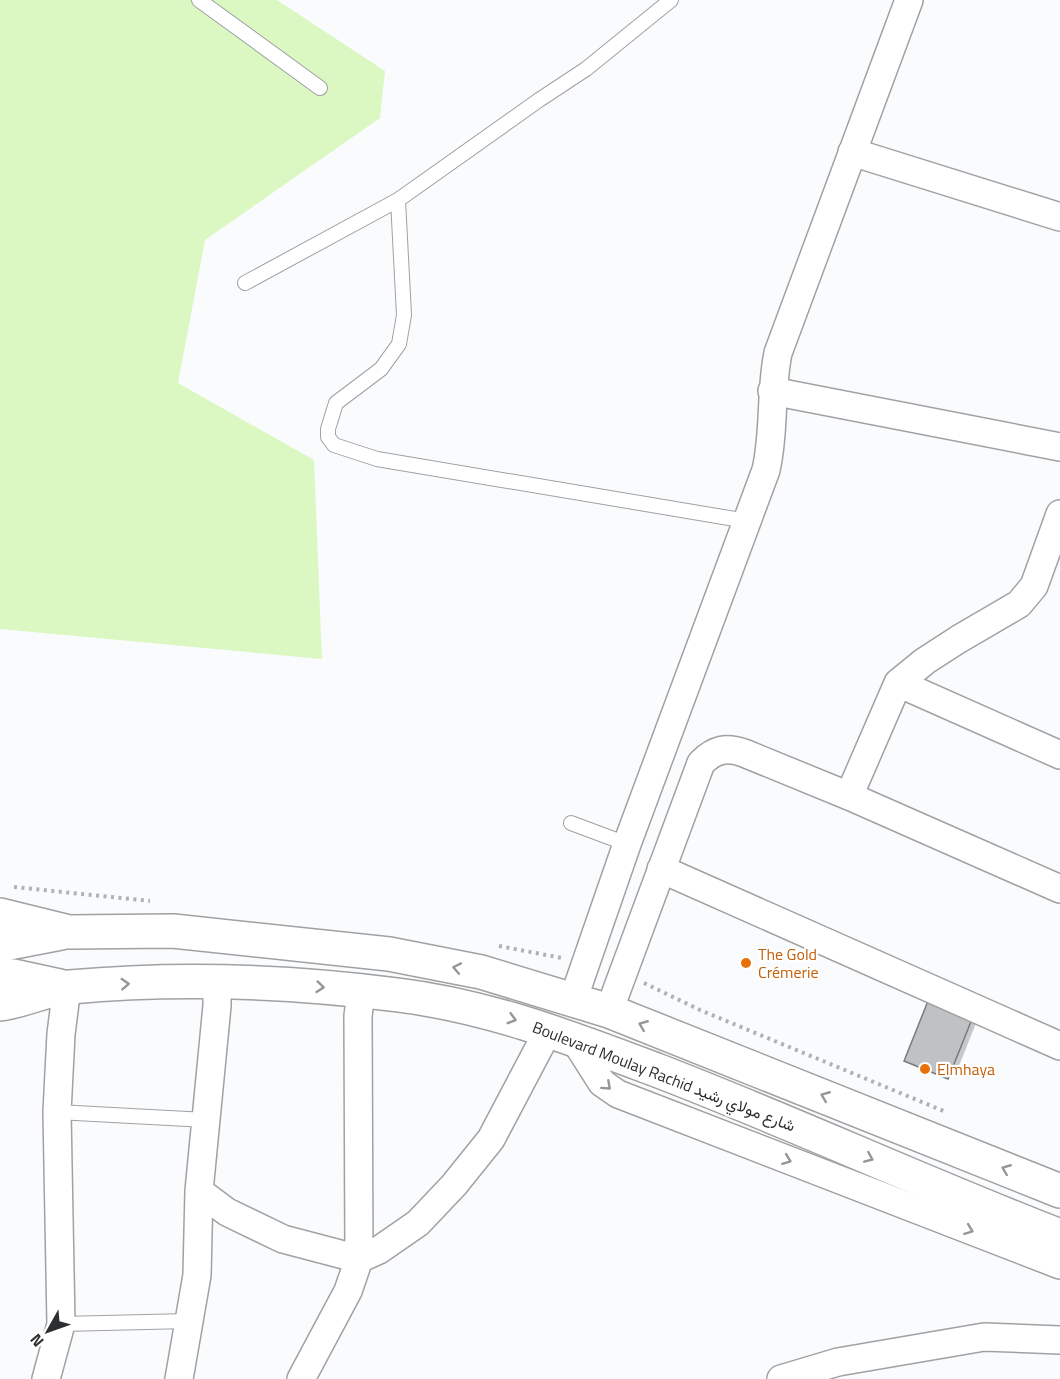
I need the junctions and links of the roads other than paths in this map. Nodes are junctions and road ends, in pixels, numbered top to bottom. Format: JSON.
{"nodes":[{"id":1,"x":199,"y":0,"type":"edge"},
{"id":2,"x":671,"y":0,"type":"edge"},
{"id":3,"x":909,"y":0,"type":"edge"},
{"id":4,"x":320,"y":88,"type":"dead end"},
{"id":5,"x":852,"y":152,"type":"junction"},
{"id":6,"x":398,"y":200,"type":"junction"},
{"id":7,"x":1060,"y":218,"type":"edge"},
{"id":8,"x":245,"y":284,"type":"dead end"},
{"id":9,"x":772,"y":392,"type":"junction"},
{"id":10,"x":1060,"y":447,"type":"edge"},
{"id":11,"x":1060,"y":514,"type":"edge"},
{"id":12,"x":747,"y":521,"type":"junction"},
{"id":13,"x":898,"y":683,"type":"junction"},
{"id":14,"x":1060,"y":755,"type":"edge"},
{"id":15,"x":849,"y":796,"type":"junction"},
{"id":16,"x":571,"y":823,"type":"dead end"},
{"id":17,"x":627,"y":844,"type":"junction"},
{"id":18,"x":661,"y":869,"type":"junction"},
{"id":19,"x":1060,"y":889,"type":"edge"},
{"id":20,"x":0,"y":915,"type":"edge"},
{"id":21,"x":69,"y":932,"type":"junction"},
{"id":22,"x":0,"y":943,"type":"edge"},
{"id":23,"x":0,"y":976,"type":"edge"},
{"id":24,"x":217,"y":981,"type":"junction"},
{"id":25,"x":67,"y":987,"type":"junction"},
{"id":26,"x":361,"y":992,"type":"junction"},
{"id":27,"x":573,"y":1000,"type":"junction"},
{"id":28,"x":0,"y":1004,"type":"edge"},
{"id":29,"x":609,"y":1011,"type":"junction"},
{"id":30,"x":561,"y":1034,"type":"junction"},
{"id":31,"x":1060,"y":1046,"type":"edge"},
{"id":32,"x":57,"y":1112,"type":"junction"},
{"id":33,"x":206,"y":1120,"type":"junction"},
{"id":34,"x":199,"y":1191,"type":"junction"},
{"id":35,"x":1060,"y":1191,"type":"edge"},
{"id":36,"x":1060,"y":1236,"type":"edge"},
{"id":37,"x":359,"y":1259,"type":"junction"},
{"id":38,"x":1060,"y":1265,"type":"edge"},
{"id":39,"x":189,"y":1321,"type":"junction"},
{"id":40,"x":61,"y":1324,"type":"junction"},
{"id":41,"x":1060,"y":1340,"type":"edge"},
{"id":42,"x":46,"y":1379,"type":"edge"},
{"id":43,"x":179,"y":1379,"type":"edge"},
{"id":44,"x":301,"y":1379,"type":"edge"},
{"id":45,"x":781,"y":1379,"type":"edge"}],
"edges":[{"from":1,"to":4,"type":"lane"},
{"from":2,"to":6,"type":"lane"},
{"from":3,"to":5,"type":"street"},
{"from":5,"to":7,"type":"street"},
{"from":5,"to":9,"type":"street"},
{"from":6,"to":8,"type":"lane"},
{"from":6,"to":12,"type":"lane"},
{"from":9,"to":10,"type":"street"},
{"from":9,"to":12,"type":"street"},
{"from":11,"to":13,"type":"street"},
{"from":12,"to":17,"type":"street"},
{"from":13,"to":14,"type":"street"},
{"from":13,"to":15,"type":"street"},
{"from":15,"to":18,"type":"street"},
{"from":15,"to":19,"type":"street"},
{"from":16,"to":17,"type":"lane"},
{"from":17,"to":27,"type":"street"},
{"from":18,"to":29,"type":"street"},
{"from":18,"to":31,"type":"street"},
{"from":20,"to":21,"type":"main road"},
{"from":21,"to":22,"type":"main road"},
{"from":27,"to":21,"type":"main road","one_way":true},
{"from":23,"to":25,"type":"main road"},
{"from":25,"to":24,"type":"main road","name":"Boulevard Moulay Rachid شارع مولاي رشيد","one_way":true},
{"from":24,"to":26,"type":"main road","name":"Boulevard Moulay Rachid شارع مولاي رشيد","one_way":true},
{"from":24,"to":33,"type":"street"},
{"from":25,"to":28,"type":"main road","name":"Boulevard Moulay Rachid شارع مولاي رشيد"},
{"from":25,"to":32,"type":"street"},
{"from":26,"to":30,"type":"main road","name":"Boulevard Moulay Rachid شارع مولاي رشيد","one_way":true},
{"from":26,"to":37,"type":"street"},
{"from":27,"to":29,"type":"main road"},
{"from":35,"to":29,"type":"main road","one_way":true},
{"from":30,"to":36,"type":"main road","name":"Boulevard Moulay Rachid شارع مولاي رشيد","one_way":true},
{"from":30,"to":37,"type":"street"},
{"from":30,"to":38,"type":"street","one_way":true},
{"from":32,"to":33,"type":"lane"},
{"from":32,"to":40,"type":"street"},
{"from":33,"to":34,"type":"street"},
{"from":34,"to":37,"type":"street"},
{"from":34,"to":39,"type":"street"},
{"from":37,"to":44,"type":"street"},
{"from":39,"to":40,"type":"lane"},
{"from":39,"to":43,"type":"street"},
{"from":40,"to":42,"type":"street"},
{"from":41,"to":45,"type":"street"}]}
